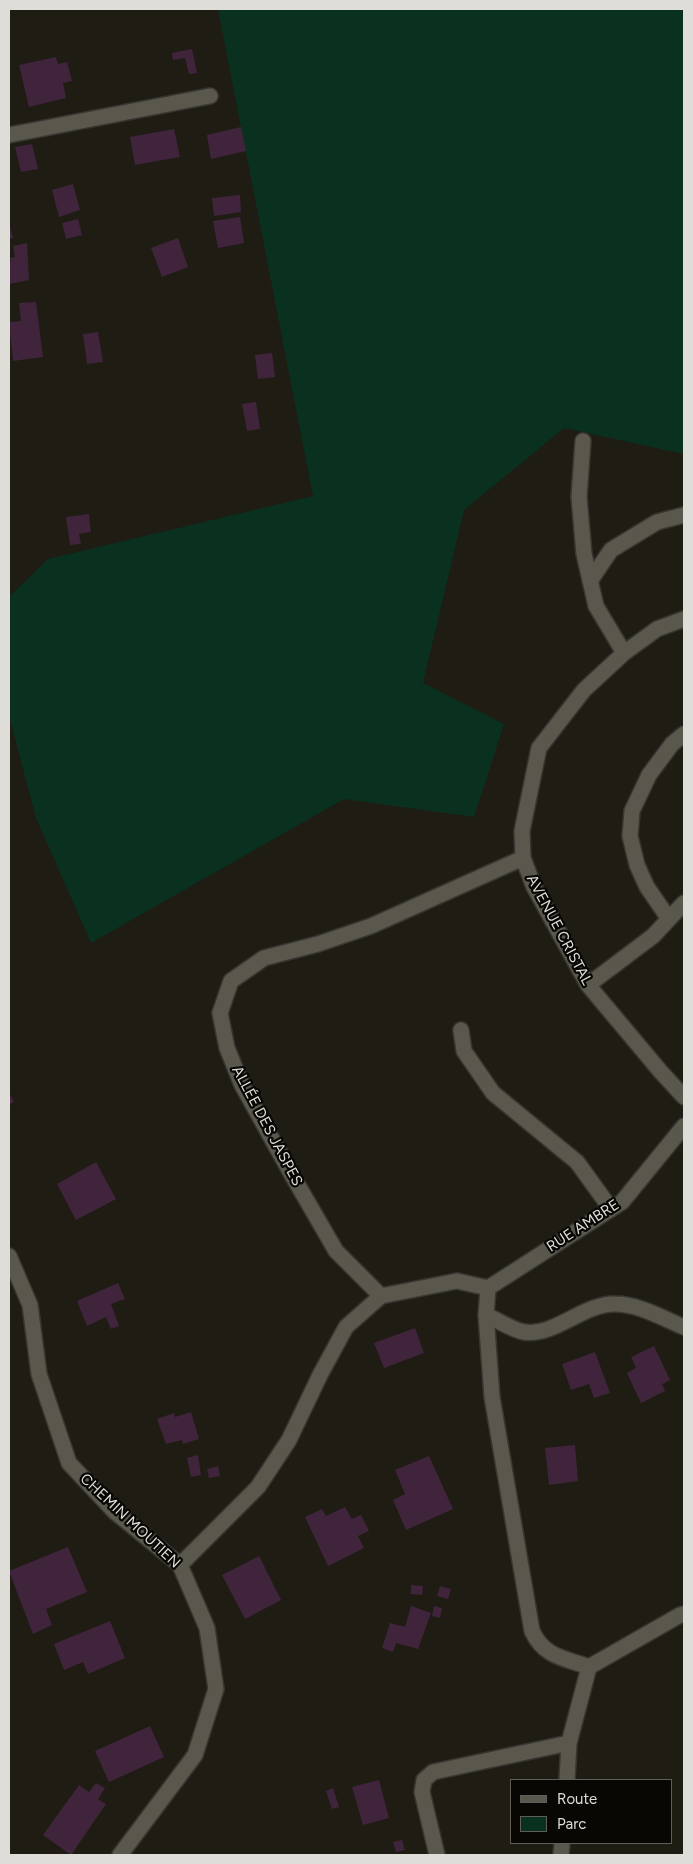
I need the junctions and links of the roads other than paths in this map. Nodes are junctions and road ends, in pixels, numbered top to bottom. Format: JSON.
{"nodes":[{"id":1,"x":210,"y":96,"type":"dead end"},
{"id":2,"x":9,"y":134,"type":"edge"},
{"id":3,"x":583,"y":441,"type":"dead end"},
{"id":4,"x":684,"y":515,"type":"edge"},
{"id":5,"x":590,"y":581,"type":"junction"},
{"id":6,"x":684,"y":619,"type":"edge"},
{"id":7,"x":624,"y":653,"type":"junction"},
{"id":8,"x":684,"y":734,"type":"edge"},
{"id":9,"x":523,"y":858,"type":"junction"},
{"id":10,"x":684,"y":903,"type":"edge"},
{"id":11,"x":669,"y":919,"type":"junction"},
{"id":12,"x":588,"y":986,"type":"junction"},
{"id":13,"x":461,"y":1030,"type":"dead end"},
{"id":14,"x":684,"y":1097,"type":"edge"},
{"id":15,"x":684,"y":1126,"type":"edge"},
{"id":16,"x":611,"y":1209,"type":"junction"},
{"id":17,"x":9,"y":1256,"type":"edge"},
{"id":18,"x":488,"y":1288,"type":"junction"},
{"id":19,"x":382,"y":1296,"type":"junction"},
{"id":20,"x":486,"y":1315,"type":"junction"},
{"id":21,"x":684,"y":1327,"type":"edge"},
{"id":22,"x":180,"y":1565,"type":"junction"},
{"id":23,"x":684,"y":1614,"type":"edge"},
{"id":24,"x":588,"y":1667,"type":"junction"},
{"id":25,"x":570,"y":1743,"type":"junction"},
{"id":26,"x":567,"y":1779,"type":"edge"},
{"id":27,"x":120,"y":1855,"type":"edge"},
{"id":28,"x":437,"y":1855,"type":"edge"}],
"edges":[{"from":1,"to":2,"type":"street"},
{"from":3,"to":5,"type":"street"},
{"from":4,"to":5,"type":"street"},
{"from":5,"to":7,"type":"street"},
{"from":6,"to":7,"type":"street","name":"AVENUE CRISTAL"},
{"from":7,"to":9,"type":"street","name":"AVENUE CRISTAL"},
{"from":8,"to":11,"type":"street"},
{"from":9,"to":12,"type":"street","name":"AVENUE CRISTAL"},
{"from":9,"to":19,"type":"street","name":"ALLÉE DES JASPES"},
{"from":10,"to":11,"type":"street"},
{"from":11,"to":12,"type":"street"},
{"from":12,"to":14,"type":"street","name":"AVENUE CRISTAL"},
{"from":13,"to":16,"type":"street"},
{"from":15,"to":16,"type":"street","name":"RUE AMBRE"},
{"from":16,"to":18,"type":"street","name":"RUE AMBRE"},
{"from":17,"to":22,"type":"street","name":"CHEMIN MOUTIEN"},
{"from":18,"to":19,"type":"street"},
{"from":18,"to":20,"type":"street"},
{"from":19,"to":22,"type":"street"},
{"from":20,"to":21,"type":"street"},
{"from":20,"to":24,"type":"street"},
{"from":22,"to":27,"type":"street","name":"CHEMIN MOUTIEN"},
{"from":23,"to":24,"type":"street"},
{"from":24,"to":25,"type":"street"},
{"from":25,"to":26,"type":"street"},
{"from":25,"to":28,"type":"street"}]}
